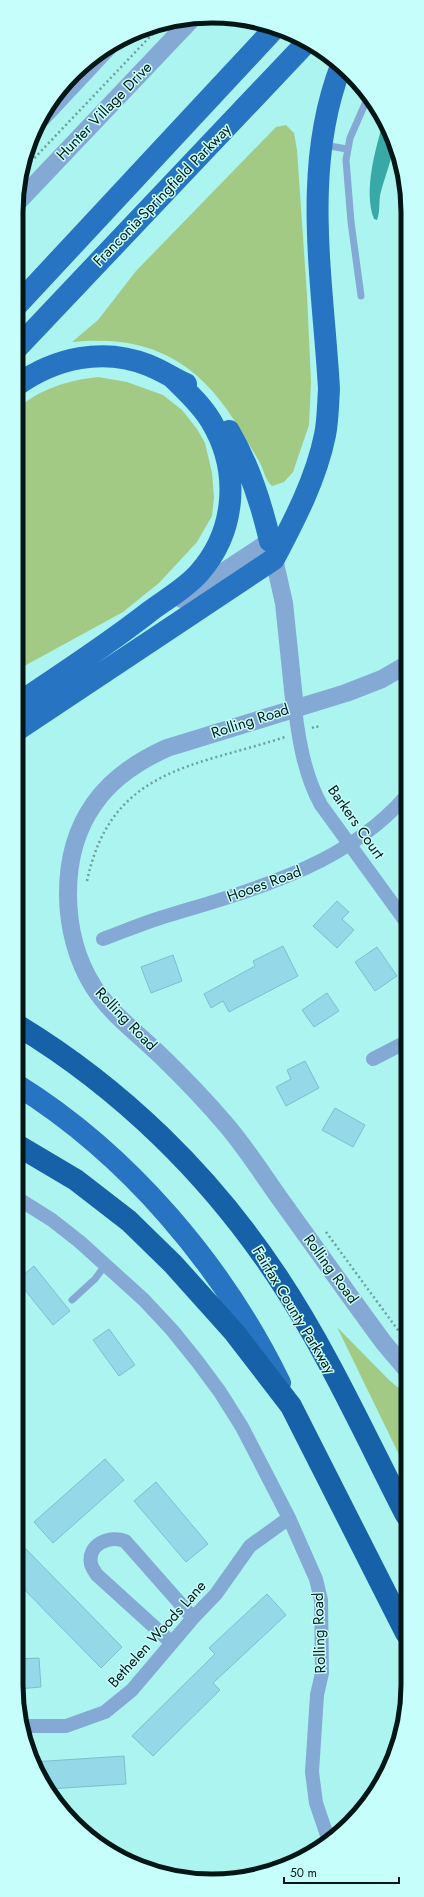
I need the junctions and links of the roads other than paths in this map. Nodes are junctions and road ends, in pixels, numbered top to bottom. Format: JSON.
{"nodes":[{"id":1,"x":186,"y":25,"type":"edge"},
{"id":2,"x":271,"y":32,"type":"edge"},
{"id":3,"x":303,"y":46,"type":"edge"},
{"id":4,"x":97,"y":62,"type":"edge"},
{"id":5,"x":339,"y":71,"type":"edge"},
{"id":6,"x":366,"y":102,"type":"edge"},
{"id":7,"x":55,"y":106,"type":"edge"},
{"id":8,"x":185,"y":122,"type":"junction"},
{"id":9,"x":320,"y":145,"type":"junction"},
{"id":10,"x":347,"y":149,"type":"junction"},
{"id":11,"x":24,"y":196,"type":"edge"},
{"id":12,"x":23,"y":281,"type":"edge"},
{"id":13,"x":361,"y":296,"type":"dead end"},
{"id":14,"x":23,"y":299,"type":"edge"},
{"id":15,"x":23,"y":342,"type":"edge"},
{"id":16,"x":173,"y":378,"type":"junction"},
{"id":17,"x":23,"y":382,"type":"edge"},
{"id":18,"x":272,"y":550,"type":"junction"},
{"id":19,"x":110,"y":643,"type":"junction"},
{"id":20,"x":401,"y":667,"type":"edge"},
{"id":21,"x":23,"y":700,"type":"edge"},
{"id":22,"x":295,"y":709,"type":"junction"},
{"id":23,"x":23,"y":726,"type":"edge"},
{"id":24,"x":401,"y":802,"type":"edge"},
{"id":25,"x":350,"y":845,"type":"junction"},
{"id":26,"x":401,"y":915,"type":"edge"},
{"id":27,"x":103,"y":939,"type":"dead end"},
{"id":28,"x":23,"y":1025,"type":"edge"},
{"id":29,"x":23,"y":1029,"type":"edge"},
{"id":30,"x":39,"y":1038,"type":"junction"},
{"id":31,"x":401,"y":1044,"type":"edge"},
{"id":32,"x":373,"y":1058,"type":"dead end"},
{"id":33,"x":23,"y":1089,"type":"edge"},
{"id":34,"x":23,"y":1149,"type":"edge"},
{"id":35,"x":23,"y":1202,"type":"edge"},
{"id":36,"x":106,"y":1264,"type":"junction"},
{"id":37,"x":72,"y":1300,"type":"dead end"},
{"id":38,"x":401,"y":1363,"type":"edge"},
{"id":39,"x":291,"y":1406,"type":"junction"},
{"id":40,"x":401,"y":1505,"type":"edge"},
{"id":41,"x":289,"y":1518,"type":"junction"},
{"id":42,"x":193,"y":1618,"type":"junction"},
{"id":43,"x":401,"y":1623,"type":"edge"},
{"id":44,"x":172,"y":1643,"type":"junction"},
{"id":45,"x":28,"y":1726,"type":"edge"},
{"id":46,"x":327,"y":1835,"type":"edge"}],
"edges":[{"from":1,"to":11,"type":"street","name":"Hunter Village Drive"},
{"from":2,"to":8,"type":"main road","name":"Franconia-Springfield Parkway"},
{"from":3,"to":15,"type":"main road","name":"Franconia-Springfield Parkway"},
{"from":4,"to":7,"type":"street"},
{"from":5,"to":9,"type":"main road"},
{"from":6,"to":10,"type":"lane"},
{"from":8,"to":12,"type":"main road"},
{"from":8,"to":14,"type":"main road","name":"Franconia-Springfield Parkway"},
{"from":9,"to":10,"type":"lane"},
{"from":9,"to":18,"type":"main road"},
{"from":10,"to":13,"type":"lane"},
{"from":16,"to":17,"type":"main road"},
{"from":16,"to":18,"type":"main road"},
{"from":16,"to":19,"type":"main road"},
{"from":18,"to":19,"type":"street"},
{"from":18,"to":22,"type":"street","name":"Rolling Road"},
{"from":18,"to":23,"type":"main road"},
{"from":19,"to":21,"type":"main road"},
{"from":20,"to":22,"type":"street"},
{"from":22,"to":25,"type":"street","name":"Barkers Court"},
{"from":22,"to":38,"type":"street","name":"Rolling Road"},
{"from":24,"to":25,"type":"street","name":"Hooes Road"},
{"from":25,"to":26,"type":"street","name":"Barkers Court"},
{"from":25,"to":27,"type":"street","name":"Hooes Road"},
{"from":28,"to":30,"type":"highway"},
{"from":29,"to":30,"type":"highway","name":"Fairfax County Parkway"},
{"from":30,"to":40,"type":"highway","name":"Fairfax County Parkway"},
{"from":31,"to":32,"type":"street"},
{"from":33,"to":39,"type":"main road"},
{"from":34,"to":39,"type":"highway"},
{"from":35,"to":36,"type":"street","name":"Rolling Road"},
{"from":36,"to":37,"type":"lane"},
{"from":36,"to":41,"type":"street","name":"Rolling Road"},
{"from":39,"to":43,"type":"highway"},
{"from":41,"to":42,"type":"street","name":"Bethelen Woods Lane"},
{"from":41,"to":46,"type":"street","name":"Rolling Road"},
{"from":42,"to":44,"type":"street","name":"Bethelen Woods Lane"},
{"from":42,"to":44,"type":"street"},
{"from":44,"to":45,"type":"street","name":"Bethelen Woods Lane"}]}
